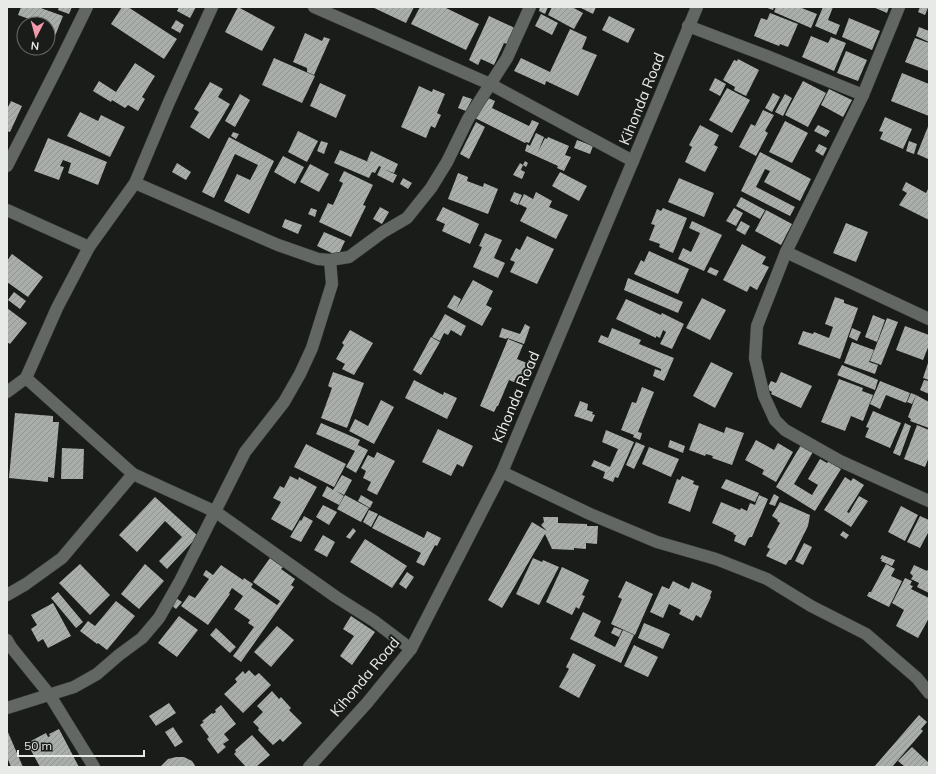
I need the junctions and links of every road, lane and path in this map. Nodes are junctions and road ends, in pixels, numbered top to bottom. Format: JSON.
{"nodes":[{"id":1,"x":87,"y":7,"type":"edge"},
{"id":2,"x":212,"y":7,"type":"edge"},
{"id":3,"x":314,"y":7,"type":"edge"},
{"id":4,"x":530,"y":7,"type":"edge"},
{"id":5,"x":697,"y":7,"type":"edge"},
{"id":6,"x":899,"y":7,"type":"edge"},
{"id":7,"x":688,"y":26,"type":"junction"},
{"id":8,"x":490,"y":84,"type":"junction"},
{"id":9,"x":863,"y":95,"type":"junction"},
{"id":10,"x":633,"y":161,"type":"junction"},
{"id":11,"x":7,"y":166,"type":"edge"},
{"id":12,"x":135,"y":183,"type":"junction"},
{"id":13,"x":7,"y":210,"type":"edge"},
{"id":14,"x":89,"y":246,"type":"junction"},
{"id":15,"x":786,"y":252,"type":"junction"},
{"id":16,"x":330,"y":260,"type":"junction"},
{"id":17,"x":929,"y":319,"type":"edge"},
{"id":18,"x":26,"y":378,"type":"junction"},
{"id":19,"x":7,"y":392,"type":"edge"},
{"id":20,"x":502,"y":472,"type":"junction"},
{"id":21,"x":133,"y":474,"type":"junction"},
{"id":22,"x":929,"y":501,"type":"edge"},
{"id":23,"x":216,"y":512,"type":"junction"},
{"id":24,"x":7,"y":595,"type":"edge"},
{"id":25,"x":7,"y":640,"type":"edge"},
{"id":26,"x":411,"y":648,"type":"junction"},
{"id":27,"x":929,"y":693,"type":"edge"},
{"id":28,"x":49,"y":694,"type":"junction"},
{"id":29,"x":7,"y":708,"type":"edge"},
{"id":30,"x":94,"y":767,"type":"edge"},
{"id":31,"x":309,"y":767,"type":"edge"}],
"edges":[{"from":1,"to":11,"type":"street"},
{"from":2,"to":12,"type":"street"},
{"from":3,"to":8,"type":"street"},
{"from":4,"to":8,"type":"street"},
{"from":5,"to":7,"type":"street","name":"Kihonda Road"},
{"from":6,"to":9,"type":"street"},
{"from":7,"to":9,"type":"street"},
{"from":7,"to":10,"type":"street","name":"Kihonda Road"},
{"from":8,"to":10,"type":"street"},
{"from":8,"to":16,"type":"street"},
{"from":9,"to":15,"type":"street"},
{"from":10,"to":20,"type":"street","name":"Kihonda Road"},
{"from":12,"to":14,"type":"street"},
{"from":12,"to":16,"type":"street"},
{"from":13,"to":14,"type":"street"},
{"from":14,"to":18,"type":"street"},
{"from":15,"to":17,"type":"street"},
{"from":15,"to":22,"type":"street"},
{"from":16,"to":23,"type":"street"},
{"from":18,"to":19,"type":"street"},
{"from":18,"to":21,"type":"street"},
{"from":20,"to":26,"type":"street","name":"Kihonda Road"},
{"from":20,"to":27,"type":"street"},
{"from":21,"to":23,"type":"street"},
{"from":21,"to":24,"type":"street"},
{"from":23,"to":26,"type":"street"},
{"from":23,"to":28,"type":"street"},
{"from":25,"to":28,"type":"street"},
{"from":26,"to":31,"type":"street","name":"Kihonda Road"},
{"from":28,"to":29,"type":"street"},
{"from":28,"to":30,"type":"street"}]}
